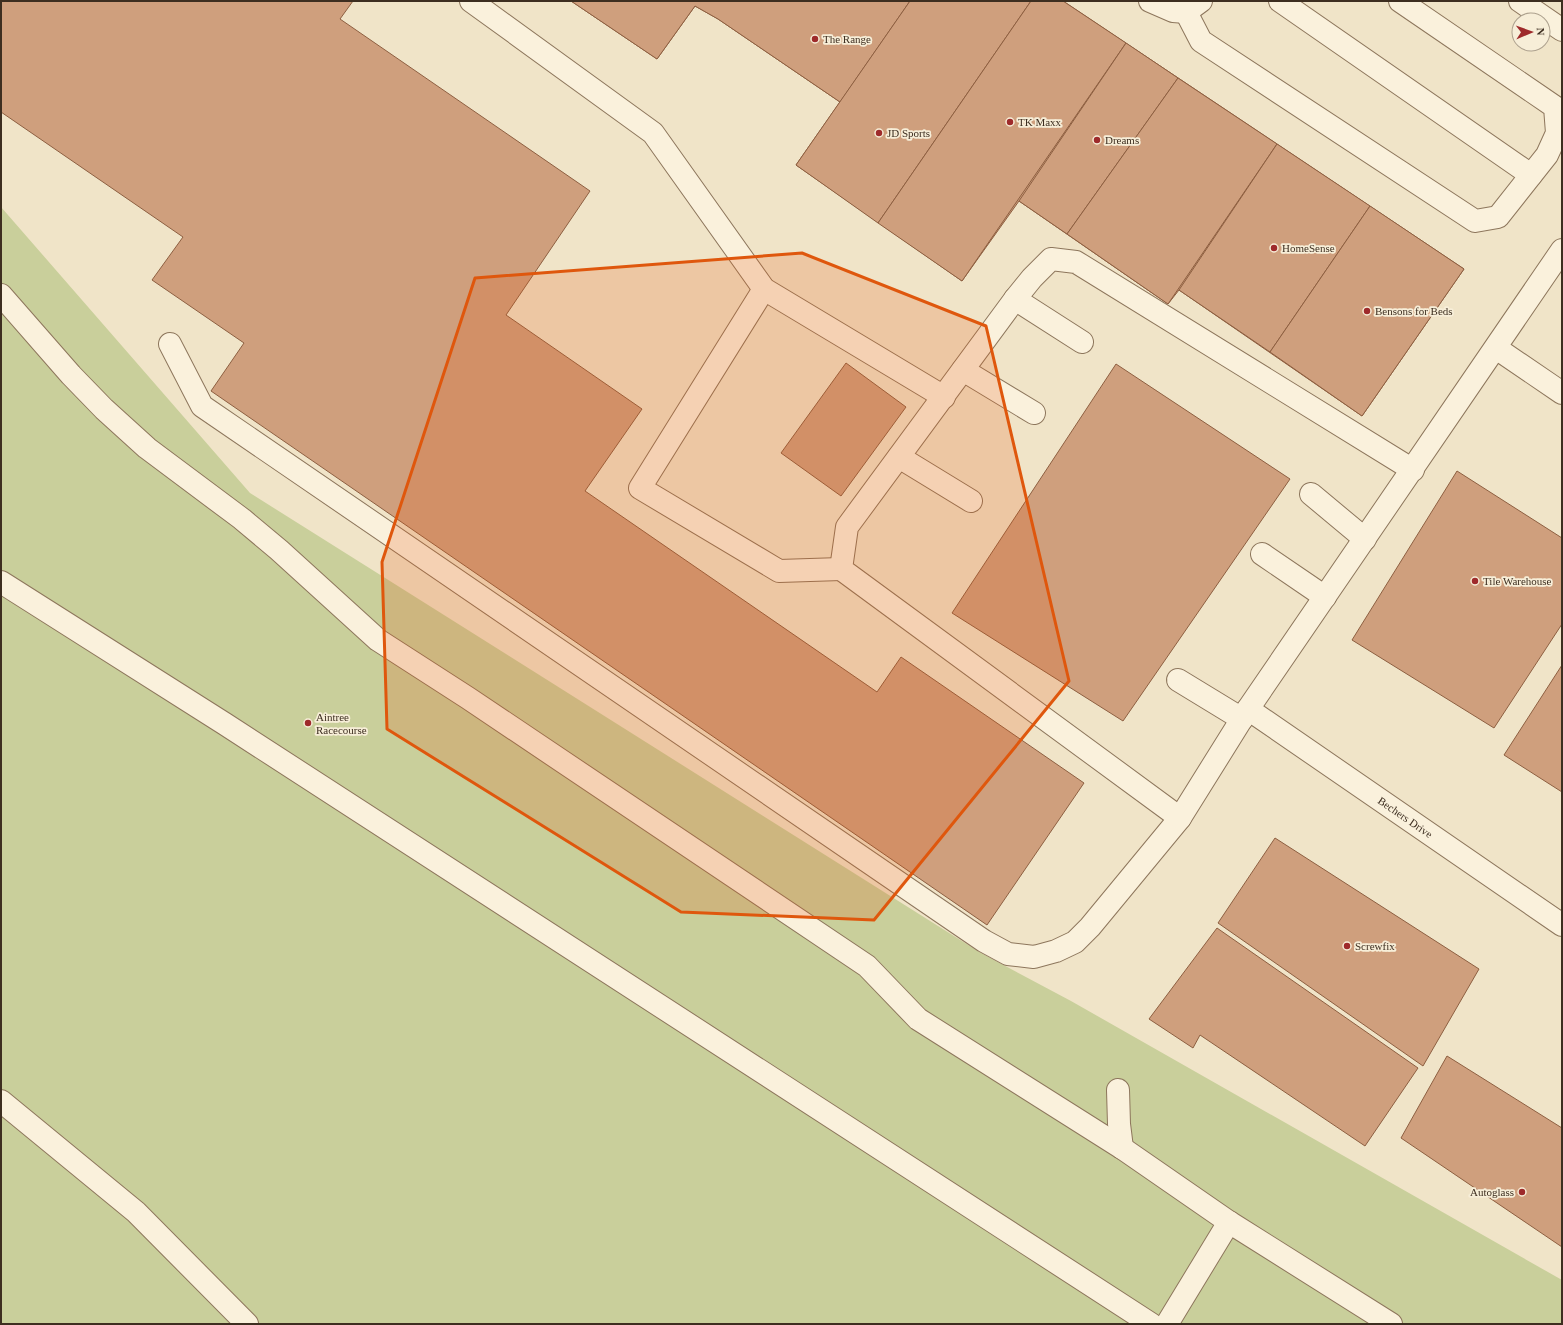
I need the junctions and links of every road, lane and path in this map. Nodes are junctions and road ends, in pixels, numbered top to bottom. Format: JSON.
{"nodes":[{"id":1,"x":471,"y":1,"type":"edge"},
{"id":2,"x":1150,"y":1,"type":"edge"},
{"id":3,"x":1280,"y":1,"type":"edge"},
{"id":4,"x":1400,"y":1,"type":"edge"},
{"id":5,"x":1520,"y":1,"type":"edge"},
{"id":6,"x":1194,"y":6,"type":"edge"},
{"id":7,"x":1562,"y":30,"type":"edge"},
{"id":8,"x":1531,"y":175,"type":"junction"},
{"id":9,"x":1562,"y":250,"type":"edge"},
{"id":10,"x":764,"y":289,"type":"junction"},
{"id":11,"x":1,"y":295,"type":"edge"},
{"id":12,"x":1015,"y":300,"type":"junction"},
{"id":13,"x":1082,"y":342,"type":"dead end"},
{"id":14,"x":170,"y":344,"type":"dead end"},
{"id":15,"x":1496,"y":348,"type":"junction"},
{"id":16,"x":963,"y":370,"type":"junction"},
{"id":17,"x":1562,"y":393,"type":"edge"},
{"id":18,"x":944,"y":397,"type":"junction"},
{"id":19,"x":1034,"y":413,"type":"dead end"},
{"id":20,"x":899,"y":458,"type":"junction"},
{"id":21,"x":1413,"y":470,"type":"junction"},
{"id":22,"x":1310,"y":494,"type":"dead end"},
{"id":23,"x":972,"y":501,"type":"dead end"},
{"id":24,"x":1365,"y":539,"type":"junction"},
{"id":25,"x":1262,"y":554,"type":"dead end"},
{"id":26,"x":841,"y":568,"type":"junction"},
{"id":27,"x":1,"y":582,"type":"edge"},
{"id":28,"x":1325,"y":597,"type":"junction"},
{"id":29,"x":1178,"y":680,"type":"dead end"},
{"id":30,"x":1245,"y":714,"type":"junction"},
{"id":31,"x":1180,"y":818,"type":"junction"},
{"id":32,"x":1562,"y":926,"type":"edge"},
{"id":33,"x":1118,"y":1090,"type":"dead end"},
{"id":34,"x":1,"y":1101,"type":"edge"},
{"id":35,"x":1122,"y":1148,"type":"junction"},
{"id":36,"x":1229,"y":1222,"type":"junction"},
{"id":37,"x":247,"y":1324,"type":"edge"},
{"id":38,"x":1151,"y":1324,"type":"edge"},
{"id":39,"x":1167,"y":1324,"type":"edge"},
{"id":40,"x":1390,"y":1324,"type":"edge"}],
"edges":[{"from":1,"to":10,"type":"lane"},
{"from":2,"to":6,"type":"lane"},
{"from":3,"to":8,"type":"lane"},
{"from":4,"to":8,"type":"lane"},
{"from":5,"to":7,"type":"lane"},
{"from":6,"to":8,"type":"lane"},
{"from":9,"to":15,"type":"lane"},
{"from":10,"to":18,"type":"lane"},
{"from":10,"to":26,"type":"lane"},
{"from":11,"to":35,"type":"lane"},
{"from":12,"to":13,"type":"lane"},
{"from":12,"to":16,"type":"lane"},
{"from":12,"to":21,"type":"lane"},
{"from":14,"to":31,"type":"lane"},
{"from":15,"to":17,"type":"lane"},
{"from":15,"to":21,"type":"lane"},
{"from":16,"to":18,"type":"lane"},
{"from":16,"to":19,"type":"lane"},
{"from":18,"to":20,"type":"lane"},
{"from":20,"to":23,"type":"lane"},
{"from":20,"to":26,"type":"lane"},
{"from":21,"to":24,"type":"lane"},
{"from":22,"to":24,"type":"lane"},
{"from":24,"to":28,"type":"lane"},
{"from":25,"to":28,"type":"lane"},
{"from":26,"to":31,"type":"lane"},
{"from":27,"to":38,"type":"lane"},
{"from":28,"to":30,"type":"lane"},
{"from":29,"to":30,"type":"lane","name":"Bechers Drive"},
{"from":30,"to":31,"type":"lane"},
{"from":30,"to":32,"type":"lane","name":"Bechers Drive"},
{"from":33,"to":35,"type":"lane"},
{"from":34,"to":37,"type":"lane"},
{"from":35,"to":36,"type":"lane"},
{"from":36,"to":39,"type":"lane"},
{"from":36,"to":40,"type":"lane"}]}
